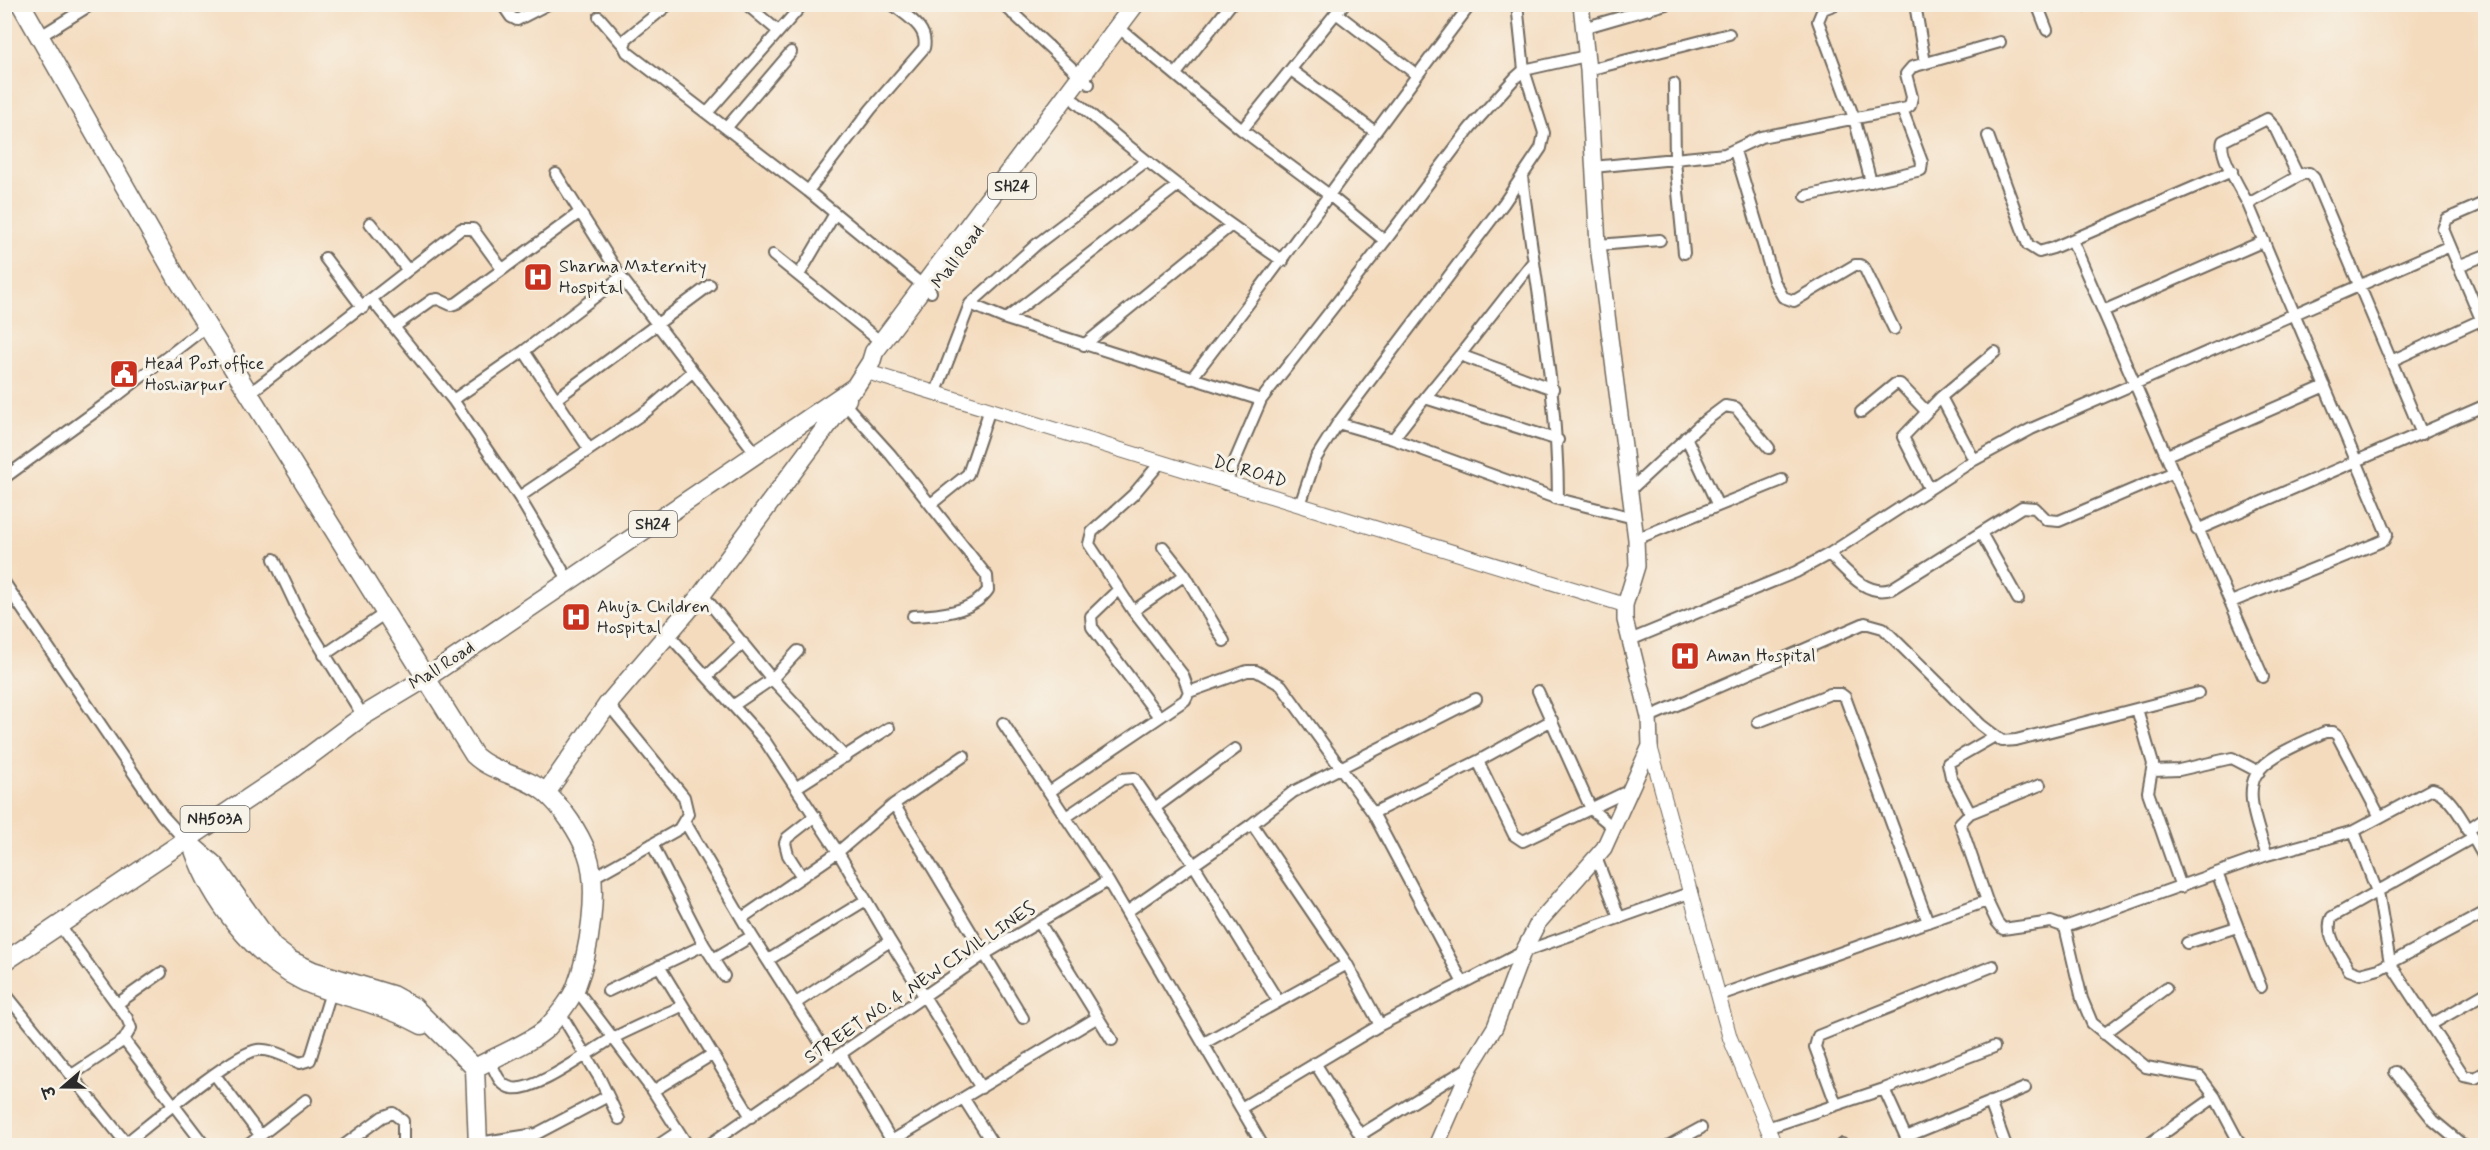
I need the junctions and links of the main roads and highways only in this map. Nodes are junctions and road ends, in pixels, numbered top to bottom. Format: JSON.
{"nodes":[{"id":1,"x":21,"y":4,"type":"edge"},
{"id":2,"x":1135,"y":4,"type":"edge"},
{"id":3,"x":1149,"y":4,"type":"edge"},
{"id":4,"x":1581,"y":4,"type":"edge"},
{"id":5,"x":1122,"y":31,"type":"junction"},
{"id":6,"x":1085,"y":80,"type":"junction"},
{"id":7,"x":927,"y":289,"type":"junction"},
{"id":8,"x":868,"y":367,"type":"junction"},
{"id":9,"x":855,"y":387,"type":"junction"},
{"id":10,"x":426,"y":678,"type":"junction"},
{"id":11,"x":546,"y":793,"type":"junction"},
{"id":12,"x":189,"y":844,"type":"junction"},
{"id":13,"x":4,"y":962,"type":"edge"},
{"id":14,"x":437,"y":1032,"type":"junction"},
{"id":15,"x":483,"y":1064,"type":"junction"},
{"id":16,"x":478,"y":1144,"type":"edge"},
{"id":17,"x":1436,"y":1146,"type":"edge"}],
"edges":[{"from":1,"to":10,"type":"main road"},
{"from":2,"to":5,"type":"main road","name":"Mall Road","number":"SH24"},
{"from":3,"to":5,"type":"main road","name":"Mall Road","number":"SH24"},
{"from":4,"to":17,"type":"main road"},
{"from":5,"to":6,"type":"main road","name":"Mall Road","number":"SH24"},
{"from":6,"to":7,"type":"main road","name":"Mall Road","number":"SH24"},
{"from":6,"to":7,"type":"main road","name":"Mall Road","number":"SH24"},
{"from":7,"to":8,"type":"main road","name":"Mall Road","number":"SH24"},
{"from":7,"to":8,"type":"main road","name":"Mall Road","number":"SH24"},
{"from":8,"to":9,"type":"main road","name":"Mall Road","number":"SH24"},
{"from":9,"to":10,"type":"main road","name":"Mall Road","number":"SH24"},
{"from":9,"to":11,"type":"main road"},
{"from":10,"to":11,"type":"main road"},
{"from":10,"to":12,"type":"main road","name":"Mall Road","number":"NH503A"},
{"from":11,"to":15,"type":"main road"},
{"from":12,"to":13,"type":"main road","name":"Mall Road","number":"NH503A"},
{"from":12,"to":14,"type":"main road"},
{"from":12,"to":14,"type":"main road"},
{"from":14,"to":15,"type":"main road"},
{"from":15,"to":16,"type":"main road"}]}
